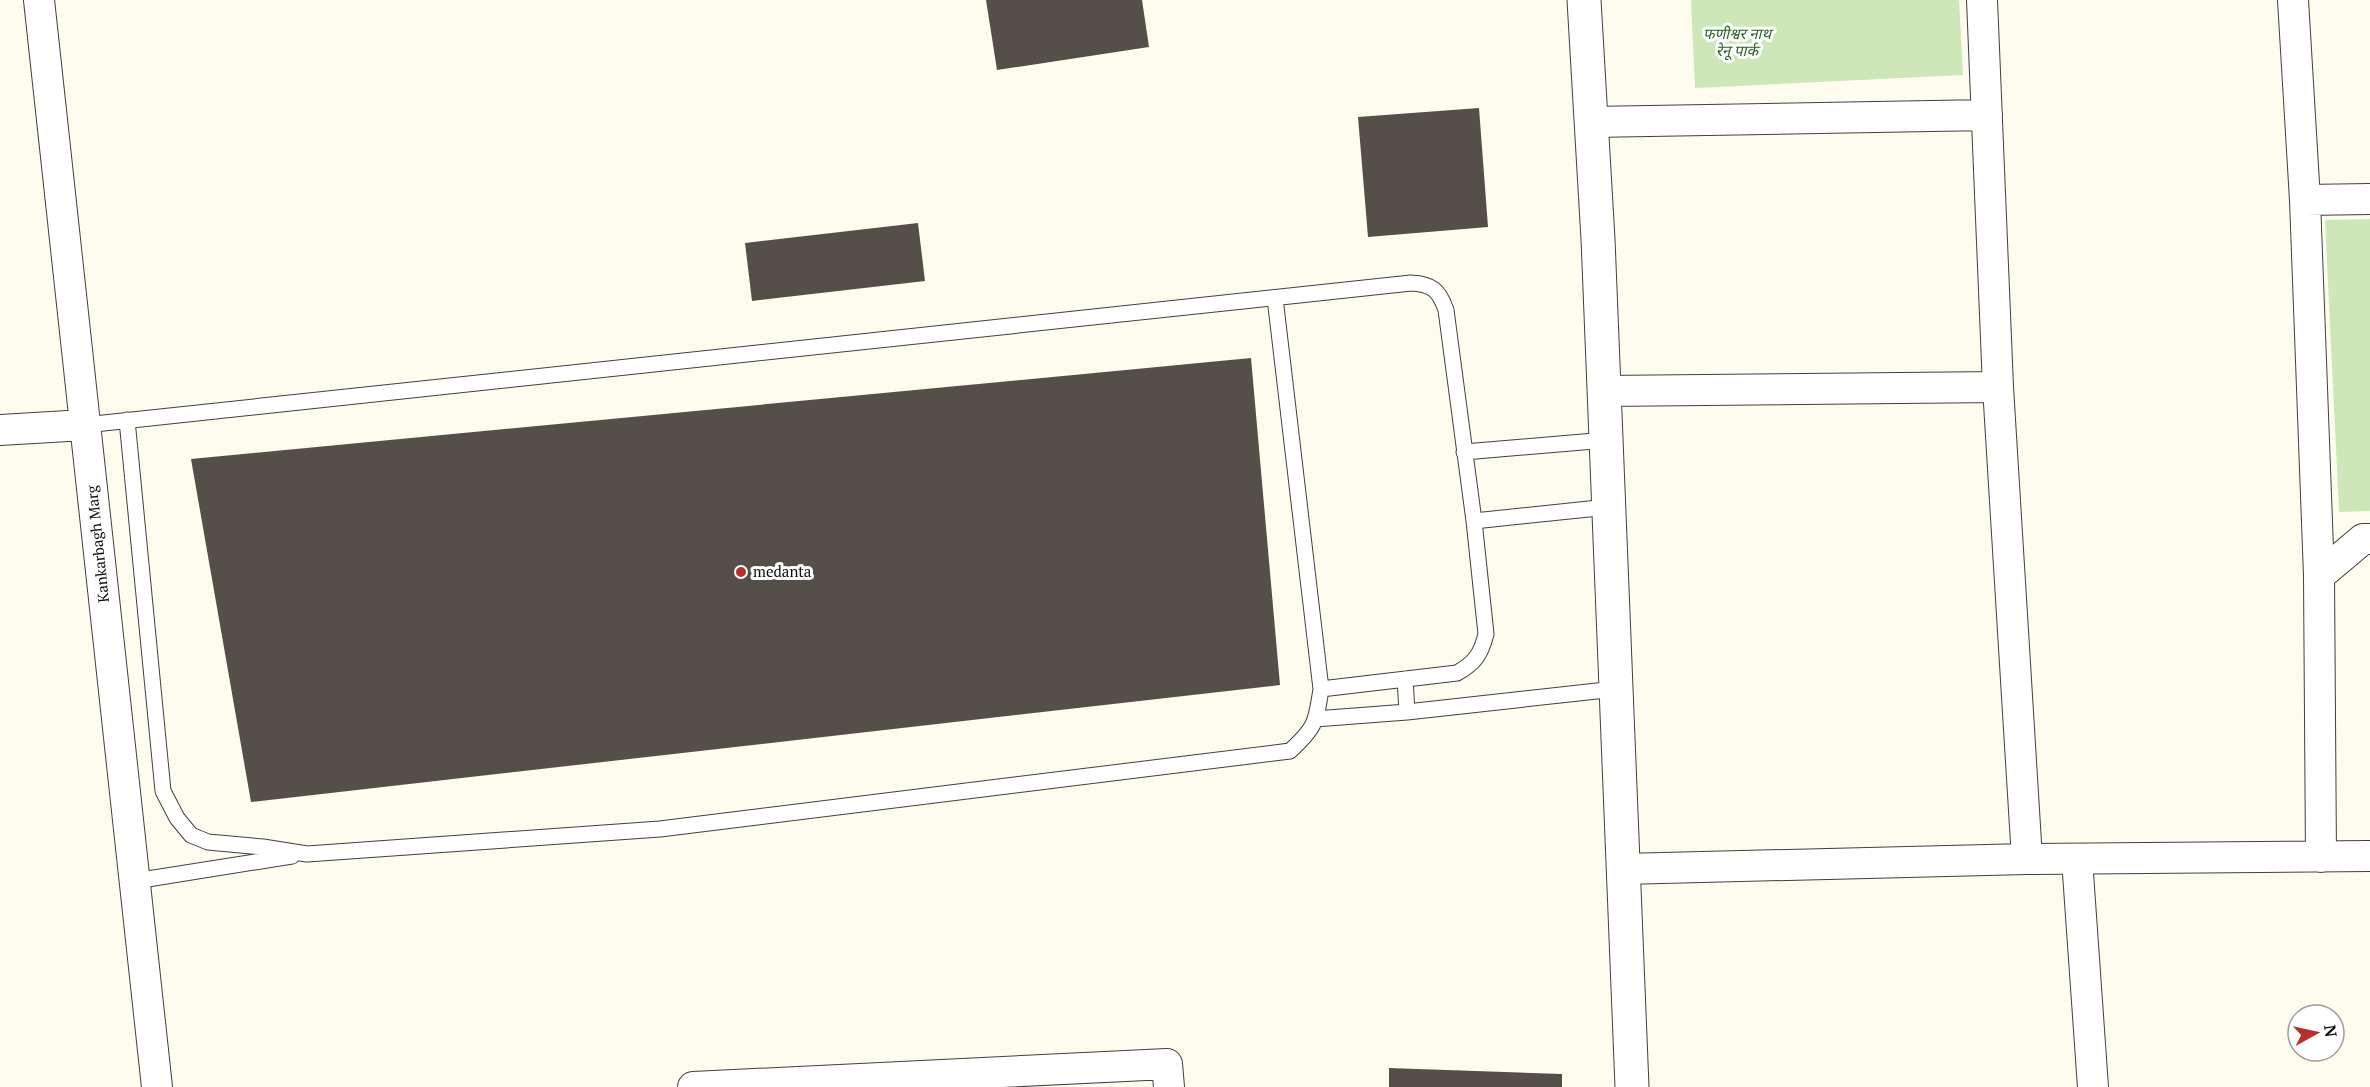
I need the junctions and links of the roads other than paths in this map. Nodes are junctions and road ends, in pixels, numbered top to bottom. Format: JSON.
{"nodes":[{"id":1,"x":39,"y":0,"type":"edge"},
{"id":2,"x":1584,"y":0,"type":"edge"},
{"id":3,"x":1982,"y":0,"type":"edge"},
{"id":4,"x":2293,"y":0,"type":"edge"},
{"id":5,"x":1987,"y":115,"type":"junction"},
{"id":6,"x":1591,"y":122,"type":"junction"},
{"id":7,"x":2370,"y":199,"type":"edge"},
{"id":8,"x":2305,"y":200,"type":"junction"},
{"id":9,"x":1275,"y":298,"type":"junction"},
{"id":10,"x":1998,"y":387,"type":"junction"},
{"id":11,"x":1604,"y":391,"type":"junction"},
{"id":12,"x":127,"y":420,"type":"junction"},
{"id":13,"x":85,"y":425,"type":"junction"},
{"id":14,"x":0,"y":430,"type":"edge"},
{"id":15,"x":1606,"y":440,"type":"junction"},
{"id":16,"x":1464,"y":452,"type":"junction"},
{"id":17,"x":1608,"y":507,"type":"junction"},
{"id":18,"x":1474,"y":522,"type":"junction"},
{"id":19,"x":2370,"y":539,"type":"edge"},
{"id":20,"x":2319,"y":576,"type":"junction"},
{"id":21,"x":1405,"y":679,"type":"junction"},
{"id":22,"x":1321,"y":689,"type":"junction"},
{"id":23,"x":1616,"y":689,"type":"junction"},
{"id":24,"x":1407,"y":712,"type":"junction"},
{"id":25,"x":1315,"y":719,"type":"junction"},
{"id":26,"x":307,"y":854,"type":"junction"},
{"id":27,"x":2321,"y":856,"type":"junction"},
{"id":28,"x":2370,"y":856,"type":"edge"},
{"id":29,"x":2027,"y":859,"type":"junction"},
{"id":30,"x":2077,"y":859,"type":"junction"},
{"id":31,"x":1623,"y":868,"type":"junction"},
{"id":32,"x":135,"y":881,"type":"junction"},
{"id":33,"x":157,"y":1087,"type":"edge"},
{"id":34,"x":693,"y":1087,"type":"edge"},
{"id":35,"x":1169,"y":1087,"type":"edge"},
{"id":36,"x":1632,"y":1087,"type":"edge"},
{"id":37,"x":2093,"y":1087,"type":"edge"}],
"edges":[{"from":1,"to":13,"type":"street","name":"Kankarbagh Marg"},
{"from":2,"to":6,"type":"street"},
{"from":3,"to":5,"type":"street"},
{"from":4,"to":8,"type":"street"},
{"from":5,"to":6,"type":"street"},
{"from":5,"to":10,"type":"street"},
{"from":6,"to":11,"type":"street"},
{"from":7,"to":8,"type":"street"},
{"from":8,"to":20,"type":"street"},
{"from":9,"to":12,"type":"lane"},
{"from":9,"to":16,"type":"lane"},
{"from":9,"to":22,"type":"lane"},
{"from":10,"to":11,"type":"street"},
{"from":10,"to":29,"type":"street"},
{"from":11,"to":15,"type":"street"},
{"from":12,"to":13,"type":"lane"},
{"from":12,"to":26,"type":"lane"},
{"from":13,"to":14,"type":"street"},
{"from":13,"to":32,"type":"street","name":"Kankarbagh Marg"},
{"from":15,"to":16,"type":"lane"},
{"from":15,"to":17,"type":"street"},
{"from":16,"to":18,"type":"lane"},
{"from":17,"to":18,"type":"lane"},
{"from":17,"to":23,"type":"street"},
{"from":18,"to":21,"type":"lane"},
{"from":19,"to":20,"type":"street"},
{"from":20,"to":27,"type":"street"},
{"from":21,"to":22,"type":"lane"},
{"from":21,"to":24,"type":"lane"},
{"from":22,"to":25,"type":"lane"},
{"from":23,"to":24,"type":"lane"},
{"from":23,"to":31,"type":"street"},
{"from":24,"to":25,"type":"lane"},
{"from":25,"to":26,"type":"lane"},
{"from":26,"to":32,"type":"lane"},
{"from":27,"to":28,"type":"street"},
{"from":27,"to":30,"type":"street"},
{"from":29,"to":30,"type":"street"},
{"from":29,"to":31,"type":"street"},
{"from":30,"to":37,"type":"street"},
{"from":31,"to":36,"type":"street"},
{"from":32,"to":33,"type":"street","name":"Kankarbagh Marg"},
{"from":34,"to":35,"type":"street"}]}
